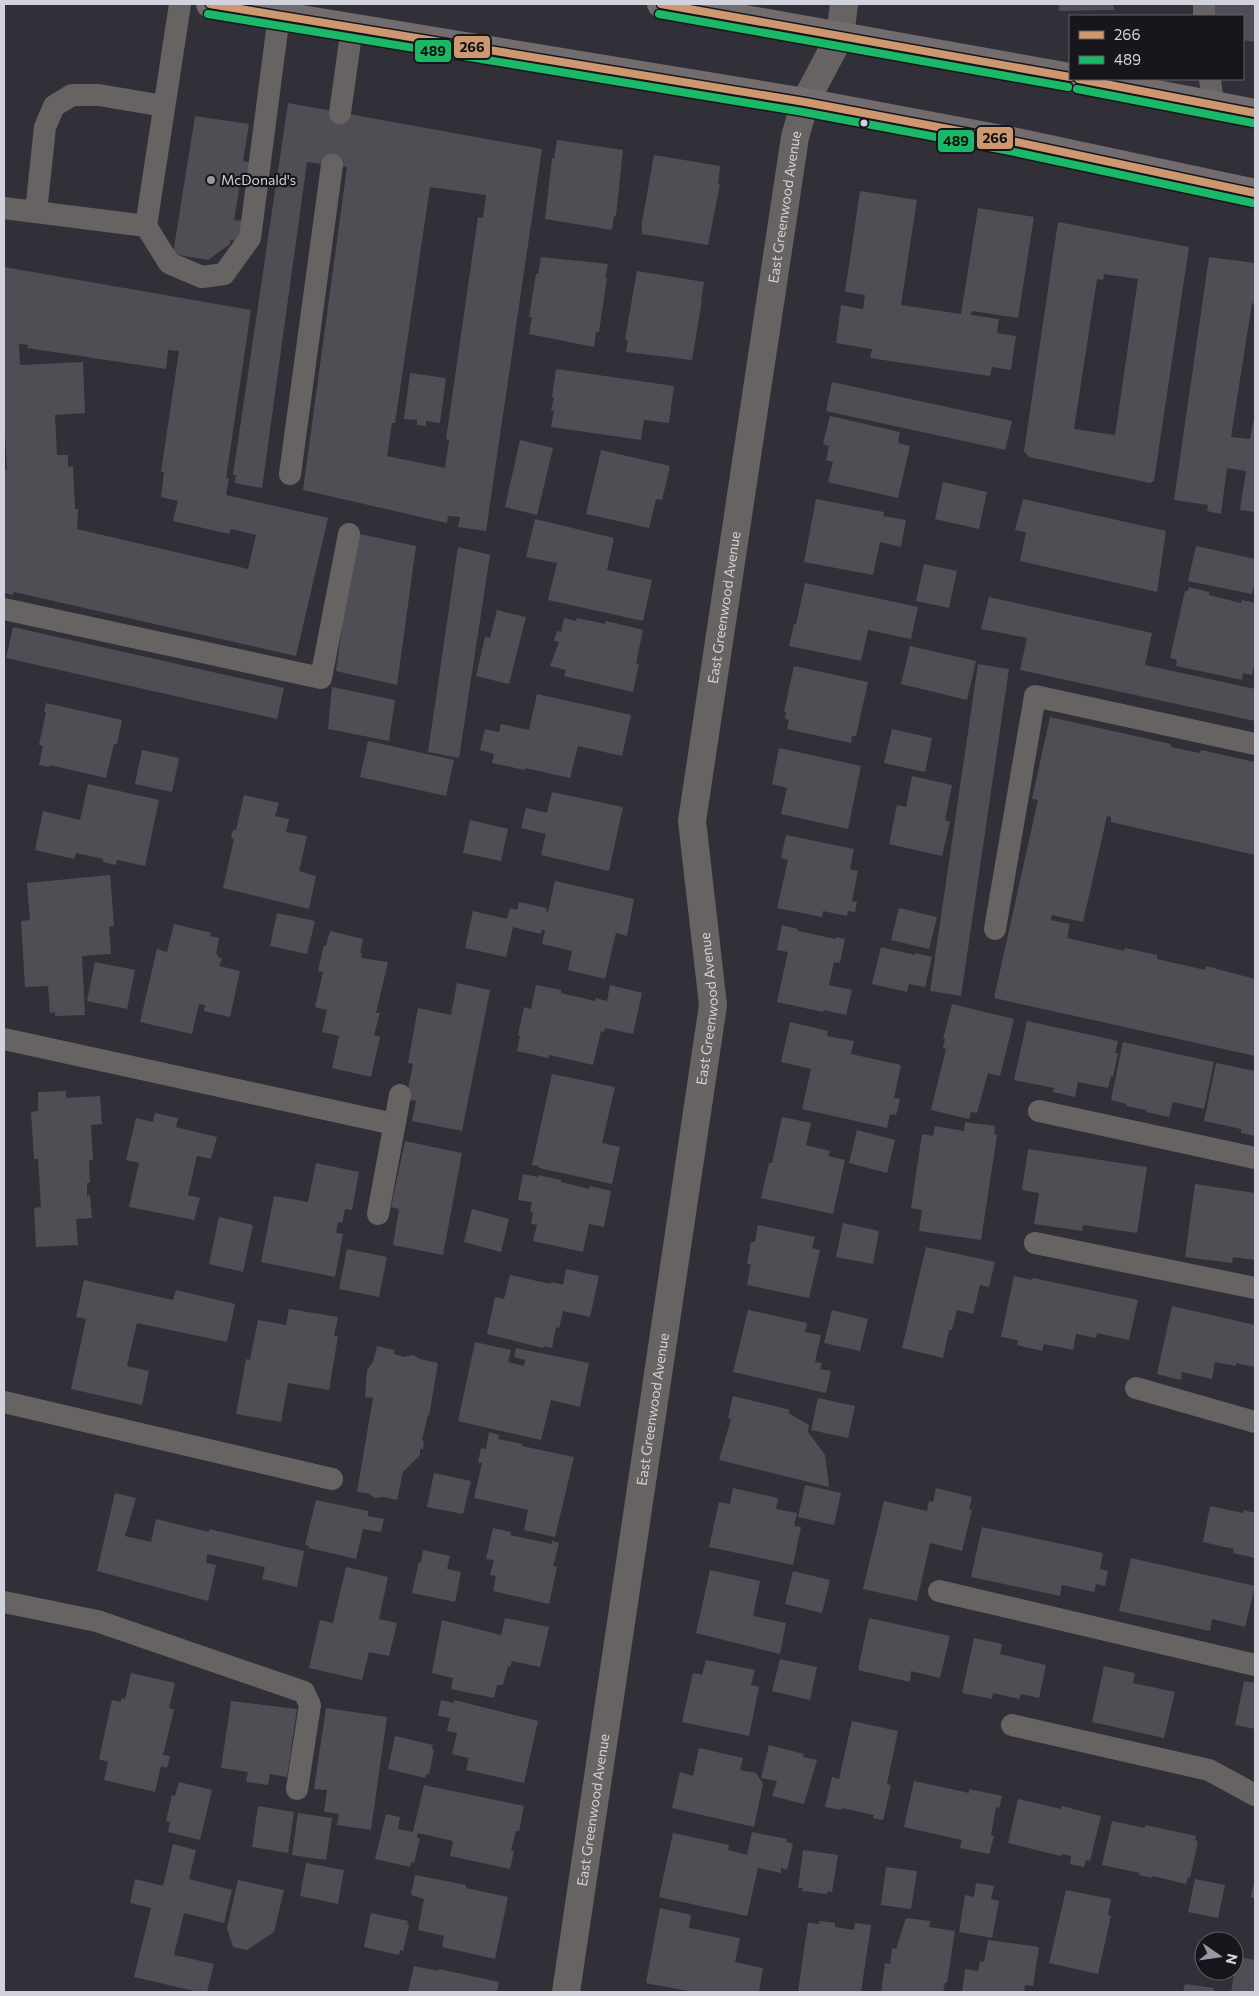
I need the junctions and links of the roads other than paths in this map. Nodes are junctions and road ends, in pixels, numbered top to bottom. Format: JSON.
{"nodes":[{"id":1,"x":180,"y":4,"type":"edge"},
{"id":2,"x":210,"y":4,"type":"edge"},
{"id":3,"x":661,"y":4,"type":"edge"},
{"id":4,"x":844,"y":4,"type":"edge"},
{"id":5,"x":279,"y":15,"type":"junction"},
{"id":6,"x":352,"y":27,"type":"junction"},
{"id":7,"x":840,"y":36,"type":"junction"},
{"id":8,"x":1069,"y":77,"type":"edge"},
{"id":9,"x":1090,"y":80,"type":"edge"},
{"id":10,"x":1212,"y":91,"type":"edge"},
{"id":11,"x":805,"y":102,"type":"junction"},
{"id":12,"x":164,"y":106,"type":"junction"},
{"id":13,"x":340,"y":113,"type":"dead end"},
{"id":14,"x":1255,"y":113,"type":"edge"},
{"id":15,"x":332,"y":166,"type":"dead end"},
{"id":16,"x":1255,"y":193,"type":"edge"},
{"id":17,"x":4,"y":208,"type":"edge"},
{"id":18,"x":36,"y":212,"type":"junction"},
{"id":19,"x":146,"y":226,"type":"junction"},
{"id":20,"x":290,"y":474,"type":"dead end"},
{"id":21,"x":349,"y":534,"type":"dead end"},
{"id":22,"x":4,"y":609,"type":"edge"},
{"id":23,"x":1255,"y":744,"type":"edge"},
{"id":24,"x":995,"y":929,"type":"dead end"},
{"id":25,"x":4,"y":1039,"type":"edge"},
{"id":26,"x":400,"y":1095,"type":"dead end"},
{"id":27,"x":1040,"y":1111,"type":"dead end"},
{"id":28,"x":394,"y":1124,"type":"junction"},
{"id":29,"x":1255,"y":1158,"type":"edge"},
{"id":30,"x":378,"y":1214,"type":"dead end"},
{"id":31,"x":1035,"y":1243,"type":"dead end"},
{"id":32,"x":1255,"y":1288,"type":"edge"},
{"id":33,"x":1136,"y":1388,"type":"dead end"},
{"id":34,"x":4,"y":1402,"type":"edge"},
{"id":35,"x":1255,"y":1422,"type":"edge"},
{"id":36,"x":332,"y":1479,"type":"dead end"},
{"id":37,"x":939,"y":1591,"type":"dead end"},
{"id":38,"x":4,"y":1602,"type":"edge"},
{"id":39,"x":1255,"y":1665,"type":"edge"},
{"id":40,"x":1012,"y":1725,"type":"dead end"},
{"id":41,"x":297,"y":1789,"type":"dead end"},
{"id":42,"x":1255,"y":1795,"type":"edge"},
{"id":43,"x":566,"y":1992,"type":"edge"}],
"edges":[{"from":1,"to":12,"type":"lane"},
{"from":2,"to":5,"type":"main road"},
{"from":3,"to":7,"type":"main road"},
{"from":4,"to":7,"type":"street","name":"East Greenwood Avenue"},
{"from":5,"to":6,"type":"main road"},
{"from":5,"to":19,"type":"lane"},
{"from":6,"to":11,"type":"main road"},
{"from":6,"to":13,"type":"lane"},
{"from":7,"to":8,"type":"main road"},
{"from":7,"to":11,"type":"street","name":"East Greenwood Avenue"},
{"from":9,"to":10,"type":"main road"},
{"from":10,"to":14,"type":"main road"},
{"from":11,"to":16,"type":"main road"},
{"from":11,"to":43,"type":"street","name":"East Greenwood Avenue"},
{"from":12,"to":18,"type":"lane"},
{"from":12,"to":19,"type":"lane"},
{"from":15,"to":20,"type":"lane"},
{"from":17,"to":18,"type":"lane"},
{"from":18,"to":19,"type":"lane"},
{"from":21,"to":22,"type":"lane"},
{"from":23,"to":24,"type":"lane"},
{"from":25,"to":28,"type":"lane"},
{"from":26,"to":28,"type":"lane"},
{"from":27,"to":29,"type":"lane"},
{"from":28,"to":30,"type":"lane"},
{"from":31,"to":32,"type":"lane"},
{"from":33,"to":35,"type":"lane"},
{"from":34,"to":36,"type":"lane"},
{"from":37,"to":39,"type":"lane"},
{"from":38,"to":41,"type":"lane"},
{"from":40,"to":42,"type":"lane"}]}
